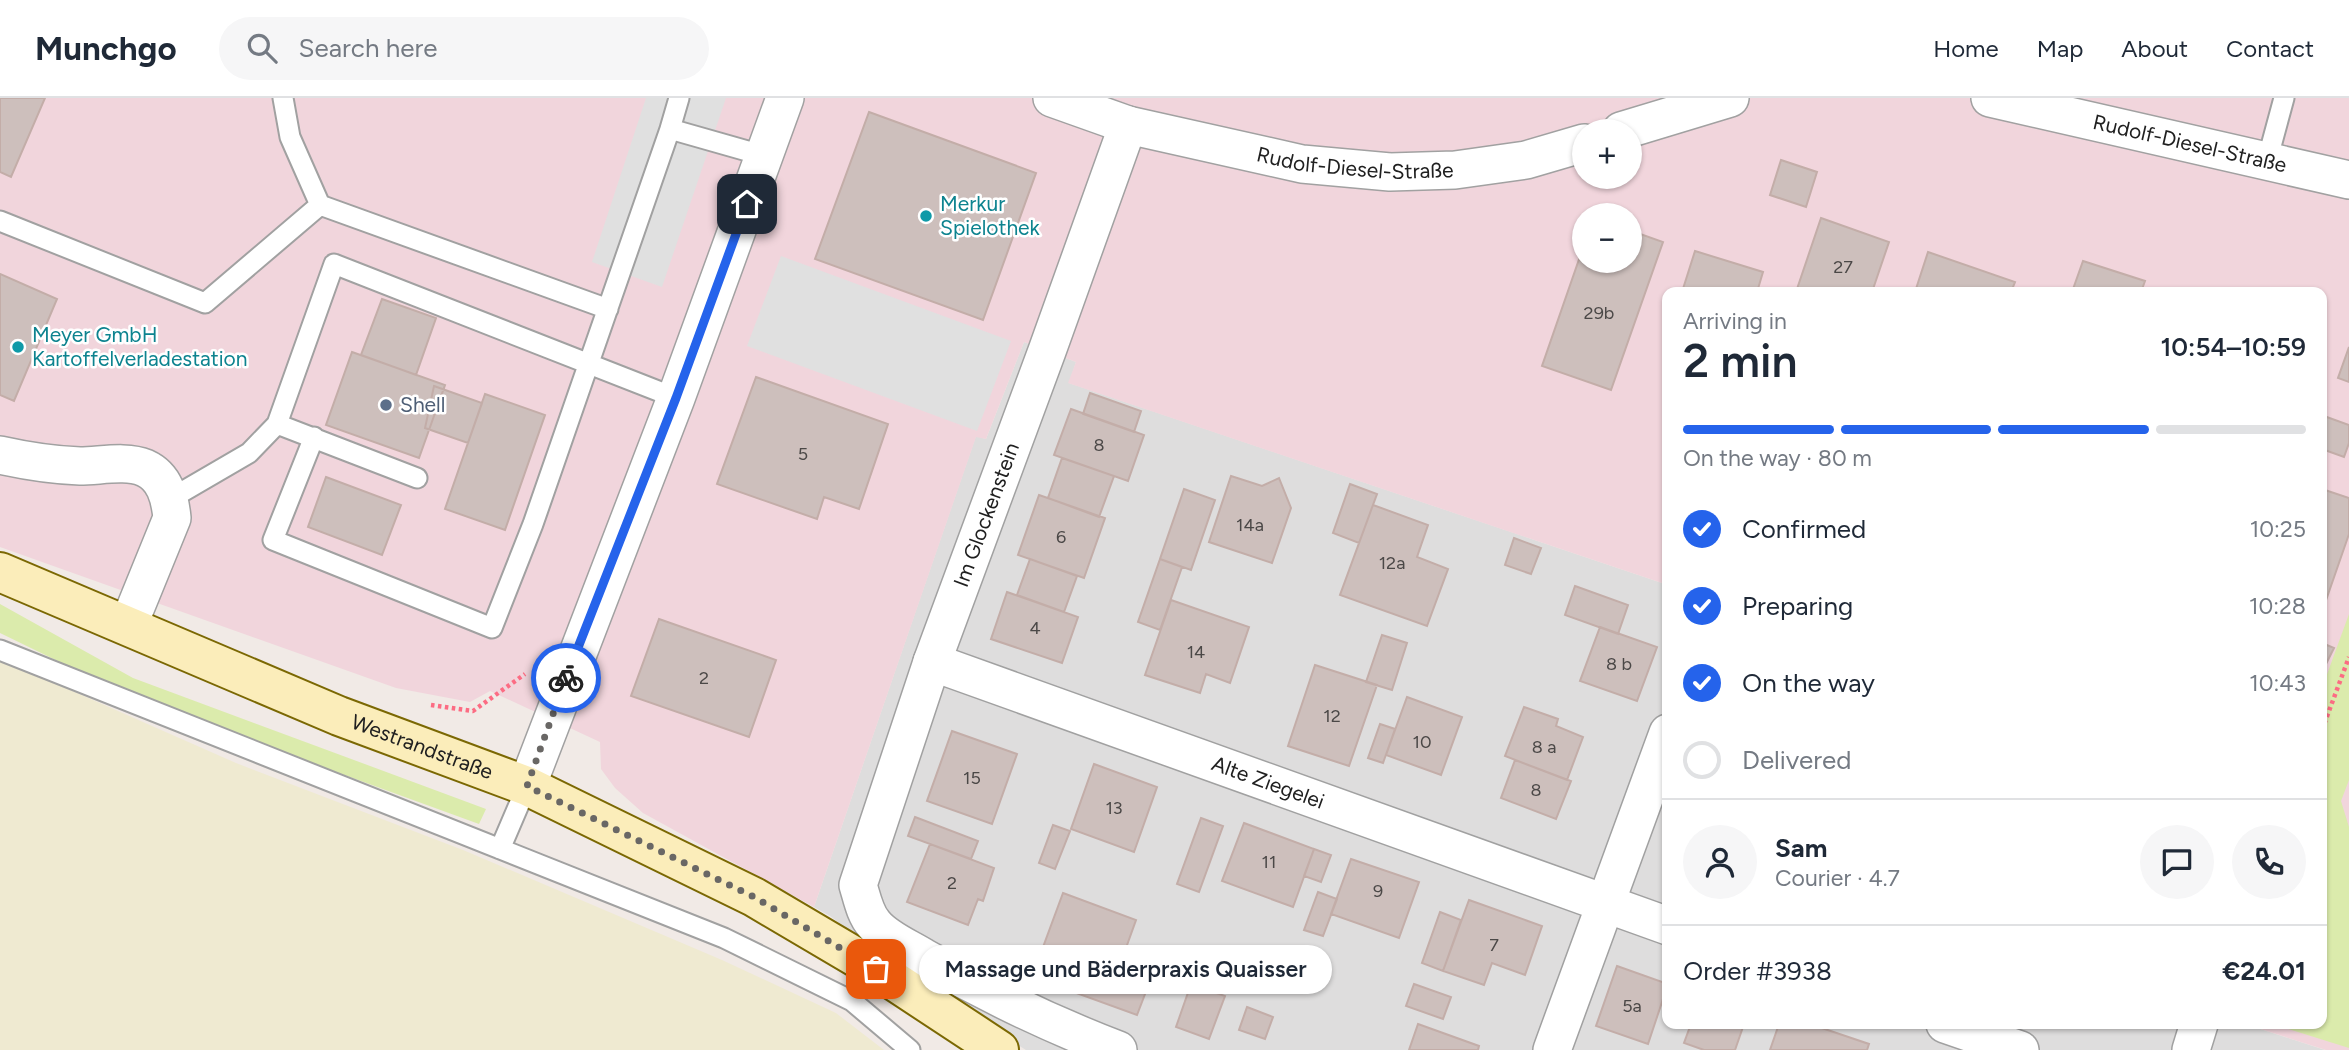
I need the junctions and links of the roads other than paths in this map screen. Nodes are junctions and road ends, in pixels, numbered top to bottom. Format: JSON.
{"nodes":[{"id":1,"x":283,"y":98,"type":"edge"},
{"id":2,"x":679,"y":98,"type":"edge"},
{"id":3,"x":785,"y":98,"type":"edge"},
{"id":4,"x":1052,"y":98,"type":"edge"},
{"id":5,"x":1730,"y":98,"type":"edge"},
{"id":6,"x":1990,"y":98,"type":"edge"},
{"id":7,"x":2284,"y":98,"type":"edge"},
{"id":8,"x":2084,"y":108,"type":"edge"},
{"id":9,"x":1128,"y":125,"type":"junction"},
{"id":10,"x":1642,"y":125,"type":"edge"},
{"id":11,"x":670,"y":129,"type":"junction"},
{"id":12,"x":1572,"y":147,"type":"edge"},
{"id":13,"x":765,"y":156,"type":"junction"},
{"id":14,"x":2267,"y":161,"type":"junction"},
{"id":15,"x":2349,"y":180,"type":"edge"},
{"id":16,"x":320,"y":205,"type":"junction"},
{"id":17,"x":0,"y":221,"type":"edge"},
{"id":18,"x":608,"y":309,"type":"junction"},
{"id":19,"x":589,"y":363,"type":"junction"},
{"id":20,"x":676,"y":398,"type":"junction"},
{"id":21,"x":277,"y":424,"type":"junction"},
{"id":22,"x":314,"y":437,"type":"junction"},
{"id":23,"x":0,"y":455,"type":"edge"},
{"id":24,"x":417,"y":478,"type":"dead end"},
{"id":25,"x":170,"y":499,"type":"junction"},
{"id":26,"x":0,"y":572,"type":"edge"},
{"id":27,"x":128,"y":626,"type":"junction"},
{"id":28,"x":0,"y":650,"type":"edge"},
{"id":29,"x":932,"y":662,"type":"junction"},
{"id":30,"x":1662,"y":750,"type":"edge"},
{"id":31,"x":527,"y":786,"type":"junction"},
{"id":32,"x":500,"y":849,"type":"junction"},
{"id":33,"x":1606,"y":904,"type":"junction"},
{"id":34,"x":1662,"y":924,"type":"edge"},
{"id":35,"x":1959,"y":1029,"type":"edge"},
{"id":36,"x":2197,"y":1029,"type":"edge"},
{"id":37,"x":910,"y":1050,"type":"edge"},
{"id":38,"x":999,"y":1050,"type":"edge"},
{"id":39,"x":1118,"y":1050,"type":"edge"},
{"id":40,"x":1552,"y":1050,"type":"edge"},
{"id":41,"x":2020,"y":1050,"type":"edge"},
{"id":42,"x":2191,"y":1050,"type":"edge"}],
"edges":[{"from":1,"to":16,"type":"lane"},
{"from":2,"to":11,"type":"lane"},
{"from":3,"to":13,"type":"street"},
{"from":4,"to":9,"type":"street","name":"Rudolf-Diesel-Straße"},
{"from":5,"to":10,"type":"street"},
{"from":6,"to":8,"type":"street","name":"Rudolf-Diesel-Straße"},
{"from":7,"to":14,"type":"lane"},
{"from":8,"to":14,"type":"street","name":"Rudolf-Diesel-Straße"},
{"from":9,"to":12,"type":"street","name":"Rudolf-Diesel-Straße"},
{"from":9,"to":29,"type":"street","name":"Im Glockenstein"},
{"from":11,"to":13,"type":"lane"},
{"from":11,"to":18,"type":"lane"},
{"from":13,"to":20,"type":"street"},
{"from":14,"to":15,"type":"street","name":"Rudolf-Diesel-Straße"},
{"from":16,"to":17,"type":"lane"},
{"from":16,"to":18,"type":"lane"},
{"from":18,"to":19,"type":"lane"},
{"from":19,"to":20,"type":"lane"},
{"from":19,"to":21,"type":"lane"},
{"from":19,"to":22,"type":"lane"},
{"from":20,"to":31,"type":"street"},
{"from":21,"to":22,"type":"lane"},
{"from":21,"to":25,"type":"lane"},
{"from":22,"to":24,"type":"lane"},
{"from":23,"to":25,"type":"street"},
{"from":25,"to":27,"type":"street"},
{"from":26,"to":27,"type":"main road","name":"Westrandstraße"},
{"from":27,"to":31,"type":"main road","name":"Westrandstraße"},
{"from":28,"to":32,"type":"lane"},
{"from":29,"to":33,"type":"street","name":"Alte Ziegelei"},
{"from":29,"to":39,"type":"street","name":"Im Glockenstein"},
{"from":30,"to":33,"type":"street"},
{"from":31,"to":32,"type":"lane"},
{"from":31,"to":38,"type":"main road","name":"Westrandstraße"},
{"from":32,"to":37,"type":"lane"},
{"from":33,"to":34,"type":"street","name":"Alte Ziegelei"},
{"from":33,"to":40,"type":"street"},
{"from":35,"to":41,"type":"street"},
{"from":36,"to":42,"type":"street"}]}
